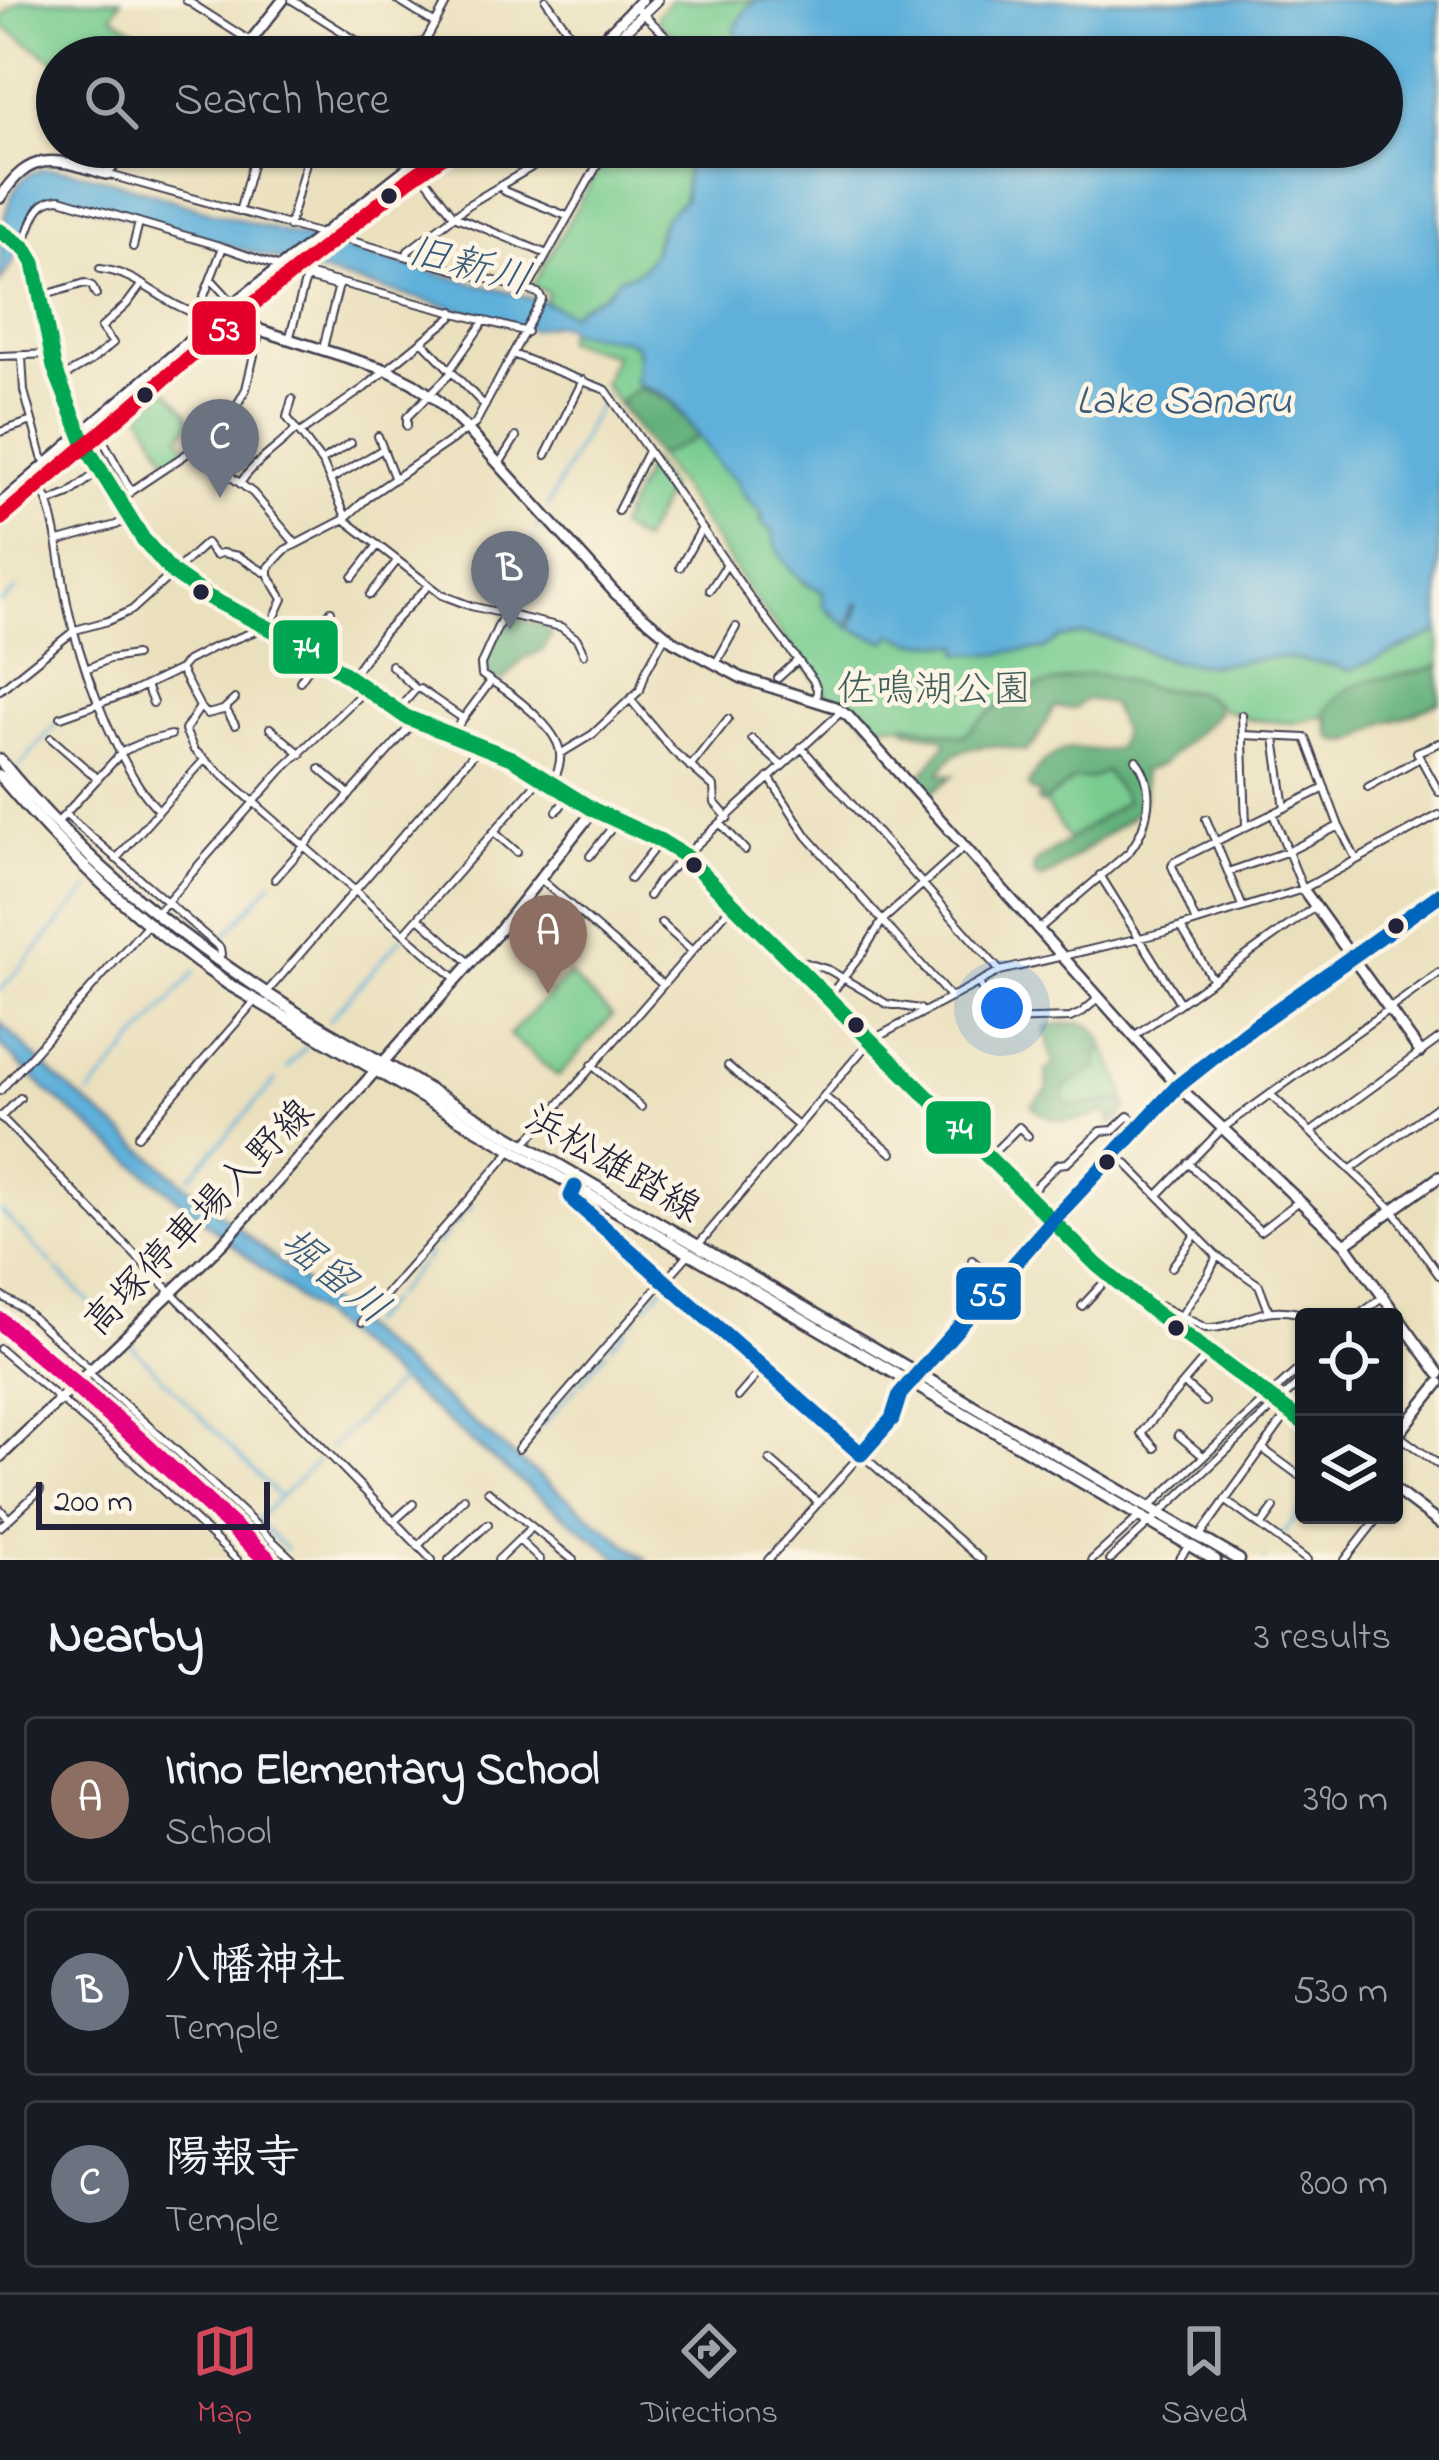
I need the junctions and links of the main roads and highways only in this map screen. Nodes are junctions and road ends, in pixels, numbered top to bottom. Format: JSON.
{"nodes":[{"id":1,"x":0,"y":760,"type":"edge"},
{"id":2,"x":0,"y":776,"type":"edge"},
{"id":3,"x":152,"y":920,"type":"junction"},
{"id":4,"x":261,"y":997,"type":"junction"},
{"id":5,"x":518,"y":1148,"type":"junction"},
{"id":6,"x":693,"y":1250,"type":"junction"},
{"id":7,"x":1194,"y":1541,"type":"junction"},
{"id":8,"x":1215,"y":1560,"type":"edge"},
{"id":9,"x":1239,"y":1560,"type":"edge"}],
"edges":[{"from":1,"to":3,"type":"main road","name":"浜松雄踏線"},
{"from":2,"to":3,"type":"main road","name":"浜松雄踏線"},
{"from":3,"to":4,"type":"main road","name":"浜松雄踏線"},
{"from":3,"to":4,"type":"main road","name":"浜松雄踏線"},
{"from":4,"to":5,"type":"main road","name":"浜松雄踏線"},
{"from":5,"to":6,"type":"main road","name":"浜松雄踏線"},
{"from":5,"to":6,"type":"main road","name":"浜松雄踏線"},
{"from":6,"to":7,"type":"main road","name":"浜松雄踏線"},
{"from":7,"to":8,"type":"main road","name":"浜松雄踏線"},
{"from":7,"to":9,"type":"main road","name":"浜松雄踏線"}]}
